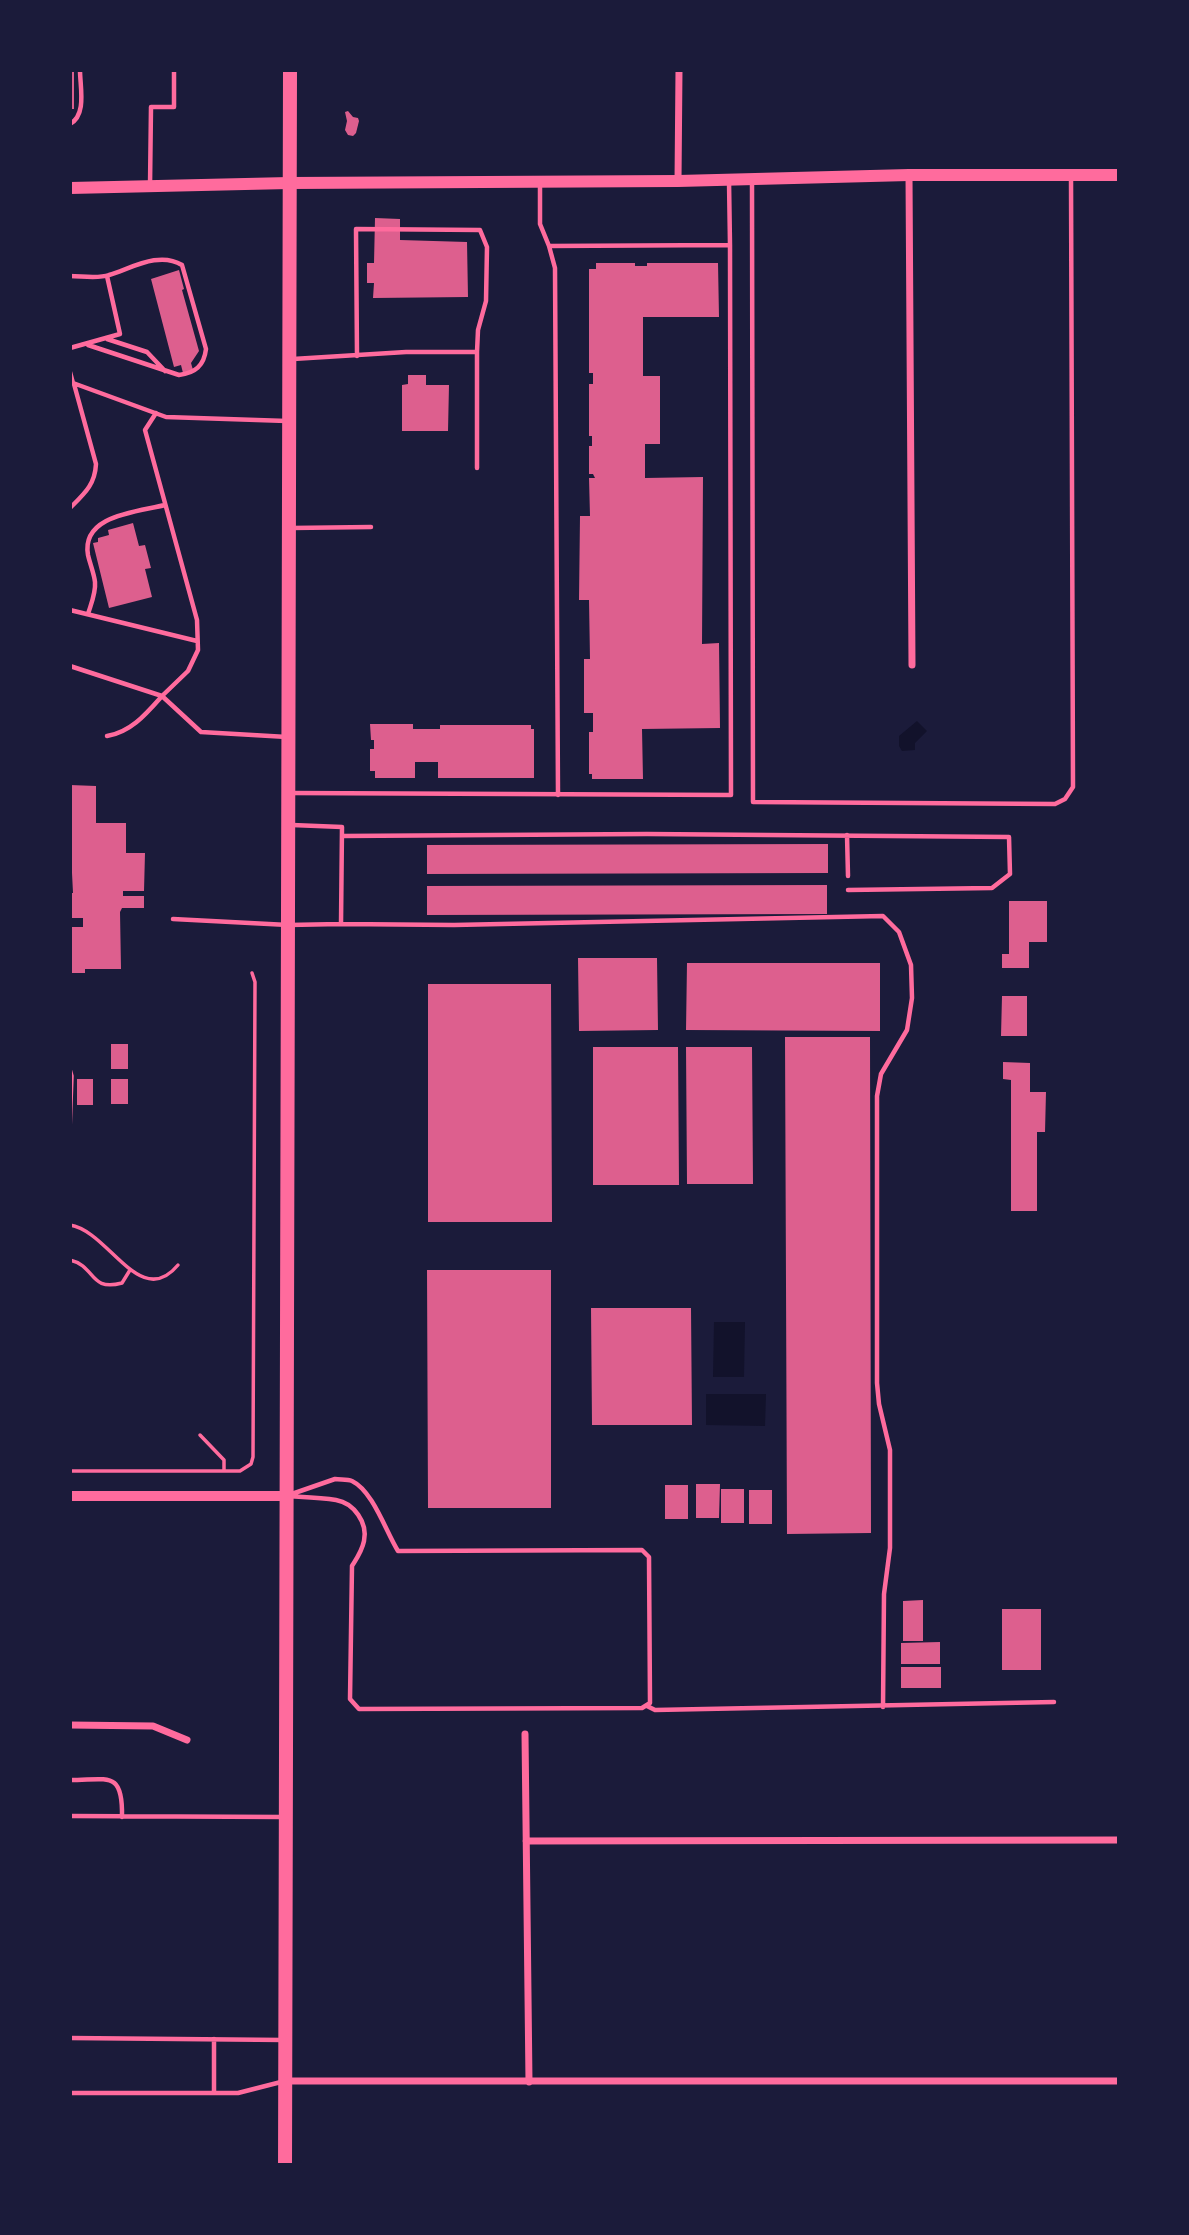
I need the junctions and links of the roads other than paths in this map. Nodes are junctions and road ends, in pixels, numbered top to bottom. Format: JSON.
{"nodes":[{"id":1,"x":80,"y":70,"type":"edge"},
{"id":2,"x":174,"y":70,"type":"edge"},
{"id":3,"x":290,"y":70,"type":"edge"},
{"id":4,"x":679,"y":70,"type":"edge"},
{"id":5,"x":70,"y":124,"type":"edge"},
{"id":6,"x":909,"y":175,"type":"junction"},
{"id":7,"x":1071,"y":175,"type":"junction"},
{"id":8,"x":1119,"y":175,"type":"edge"},
{"id":9,"x":729,"y":179,"type":"junction"},
{"id":10,"x":752,"y":179,"type":"junction"},
{"id":11,"x":678,"y":181,"type":"junction"},
{"id":12,"x":540,"y":182,"type":"junction"},
{"id":13,"x":289,"y":183,"type":"junction"},
{"id":14,"x":150,"y":186,"type":"junction"},
{"id":15,"x":70,"y":188,"type":"edge"},
{"id":16,"x":730,"y":245,"type":"junction"},
{"id":17,"x":550,"y":246,"type":"junction"},
{"id":18,"x":70,"y":276,"type":"edge"},
{"id":19,"x":107,"y":276,"type":"junction"},
{"id":20,"x":107,"y":338,"type":"junction"},
{"id":21,"x":88,"y":345,"type":"junction"},
{"id":22,"x":70,"y":348,"type":"edge"},
{"id":23,"x":477,"y":352,"type":"junction"},
{"id":24,"x":357,"y":356,"type":"junction"},
{"id":25,"x":289,"y":359,"type":"junction"},
{"id":26,"x":70,"y":372,"type":"edge"},
{"id":27,"x":166,"y":372,"type":"junction"},
{"id":28,"x":73,"y":383,"type":"junction"},
{"id":29,"x":156,"y":413,"type":"junction"},
{"id":30,"x":288,"y":421,"type":"junction"},
{"id":31,"x":477,"y":468,"type":"dead end"},
{"id":32,"x":165,"y":505,"type":"junction"},
{"id":33,"x":70,"y":508,"type":"edge"},
{"id":34,"x":371,"y":527,"type":"dead end"},
{"id":35,"x":288,"y":528,"type":"junction"},
{"id":36,"x":70,"y":610,"type":"edge"},
{"id":37,"x":89,"y":614,"type":"junction"},
{"id":38,"x":197,"y":641,"type":"junction"},
{"id":39,"x":912,"y":665,"type":"dead end"},
{"id":40,"x":70,"y":666,"type":"edge"},
{"id":41,"x":162,"y":696,"type":"junction"},
{"id":42,"x":107,"y":736,"type":"dead end"},
{"id":43,"x":288,"y":737,"type":"junction"},
{"id":44,"x":288,"y":792,"type":"junction"},
{"id":45,"x":558,"y":795,"type":"junction"},
{"id":46,"x":288,"y":825,"type":"junction"},
{"id":47,"x":847,"y":835,"type":"junction"},
{"id":48,"x":342,"y":836,"type":"junction"},
{"id":49,"x":848,"y":876,"type":"dead end"},
{"id":50,"x":848,"y":890,"type":"dead end"},
{"id":51,"x":173,"y":919,"type":"dead end"},
{"id":52,"x":288,"y":925,"type":"junction"},
{"id":53,"x":341,"y":925,"type":"junction"},
{"id":54,"x":70,"y":1496,"type":"edge"},
{"id":55,"x":286,"y":1496,"type":"junction"},
{"id":56,"x":1054,"y":1702,"type":"dead end"},
{"id":57,"x":646,"y":1706,"type":"junction"},
{"id":58,"x":883,"y":1707,"type":"junction"},
{"id":59,"x":70,"y":1725,"type":"edge"},
{"id":60,"x":525,"y":1734,"type":"dead end"},
{"id":61,"x":187,"y":1740,"type":"dead end"},
{"id":62,"x":70,"y":1780,"type":"edge"},
{"id":63,"x":70,"y":1816,"type":"edge"},
{"id":64,"x":122,"y":1816,"type":"junction"},
{"id":65,"x":285,"y":1817,"type":"junction"},
{"id":66,"x":1119,"y":1840,"type":"edge"},
{"id":67,"x":526,"y":1841,"type":"junction"},
{"id":68,"x":70,"y":2038,"type":"edge"},
{"id":69,"x":214,"y":2039,"type":"junction"},
{"id":70,"x":285,"y":2040,"type":"junction"},
{"id":71,"x":285,"y":2081,"type":"junction"},
{"id":72,"x":1119,"y":2081,"type":"edge"},
{"id":73,"x":528,"y":2082,"type":"junction"},
{"id":74,"x":214,"y":2092,"type":"junction"},
{"id":75,"x":70,"y":2093,"type":"edge"},
{"id":76,"x":285,"y":2165,"type":"edge"}],
"edges":[{"from":1,"to":5,"type":"lane"},
{"from":2,"to":14,"type":"lane"},
{"from":3,"to":13,"type":"main road"},
{"from":4,"to":11,"type":"street"},
{"from":6,"to":7,"type":"main road"},
{"from":6,"to":10,"type":"main road"},
{"from":6,"to":39,"type":"street"},
{"from":7,"to":8,"type":"main road"},
{"from":7,"to":10,"type":"lane"},
{"from":9,"to":10,"type":"main road"},
{"from":9,"to":11,"type":"main road"},
{"from":9,"to":16,"type":"lane"},
{"from":11,"to":12,"type":"main road"},
{"from":12,"to":13,"type":"main road"},
{"from":12,"to":17,"type":"lane"},
{"from":13,"to":14,"type":"main road"},
{"from":13,"to":25,"type":"main road"},
{"from":14,"to":15,"type":"main road"},
{"from":16,"to":17,"type":"lane"},
{"from":16,"to":45,"type":"lane"},
{"from":17,"to":45,"type":"lane"},
{"from":18,"to":19,"type":"lane"},
{"from":19,"to":20,"type":"lane"},
{"from":19,"to":27,"type":"lane"},
{"from":20,"to":21,"type":"lane"},
{"from":20,"to":27,"type":"lane"},
{"from":21,"to":22,"type":"lane"},
{"from":21,"to":27,"type":"lane"},
{"from":23,"to":24,"type":"lane"},
{"from":23,"to":24,"type":"lane"},
{"from":23,"to":31,"type":"lane"},
{"from":24,"to":25,"type":"lane"},
{"from":25,"to":30,"type":"main road"},
{"from":26,"to":28,"type":"lane"},
{"from":28,"to":29,"type":"lane"},
{"from":28,"to":33,"type":"lane"},
{"from":29,"to":30,"type":"lane"},
{"from":29,"to":32,"type":"lane"},
{"from":30,"to":35,"type":"main road"},
{"from":32,"to":37,"type":"lane"},
{"from":32,"to":38,"type":"lane"},
{"from":34,"to":35,"type":"lane"},
{"from":35,"to":43,"type":"main road"},
{"from":36,"to":37,"type":"lane"},
{"from":37,"to":38,"type":"lane"},
{"from":38,"to":41,"type":"lane"},
{"from":40,"to":41,"type":"lane"},
{"from":41,"to":42,"type":"lane"},
{"from":41,"to":43,"type":"lane"},
{"from":43,"to":44,"type":"main road"},
{"from":44,"to":45,"type":"lane"},
{"from":44,"to":46,"type":"main road"},
{"from":46,"to":48,"type":"lane"},
{"from":46,"to":52,"type":"main road"},
{"from":47,"to":48,"type":"lane"},
{"from":47,"to":49,"type":"lane"},
{"from":47,"to":50,"type":"lane"},
{"from":48,"to":53,"type":"lane"},
{"from":51,"to":52,"type":"lane"},
{"from":52,"to":53,"type":"lane"},
{"from":52,"to":55,"type":"main road"},
{"from":53,"to":58,"type":"lane"},
{"from":54,"to":55,"type":"street"},
{"from":55,"to":57,"type":"lane"},
{"from":55,"to":57,"type":"lane"},
{"from":55,"to":65,"type":"main road"},
{"from":56,"to":58,"type":"lane"},
{"from":57,"to":58,"type":"lane"},
{"from":59,"to":61,"type":"street"},
{"from":60,"to":67,"type":"street"},
{"from":62,"to":64,"type":"lane"},
{"from":63,"to":64,"type":"lane"},
{"from":64,"to":65,"type":"lane"},
{"from":65,"to":70,"type":"main road"},
{"from":66,"to":67,"type":"street"},
{"from":67,"to":73,"type":"street"},
{"from":68,"to":69,"type":"lane"},
{"from":69,"to":70,"type":"lane"},
{"from":69,"to":74,"type":"lane"},
{"from":70,"to":71,"type":"main road"},
{"from":71,"to":73,"type":"street"},
{"from":71,"to":74,"type":"lane"},
{"from":71,"to":76,"type":"main road"},
{"from":72,"to":73,"type":"street"},
{"from":74,"to":75,"type":"lane"}]}
